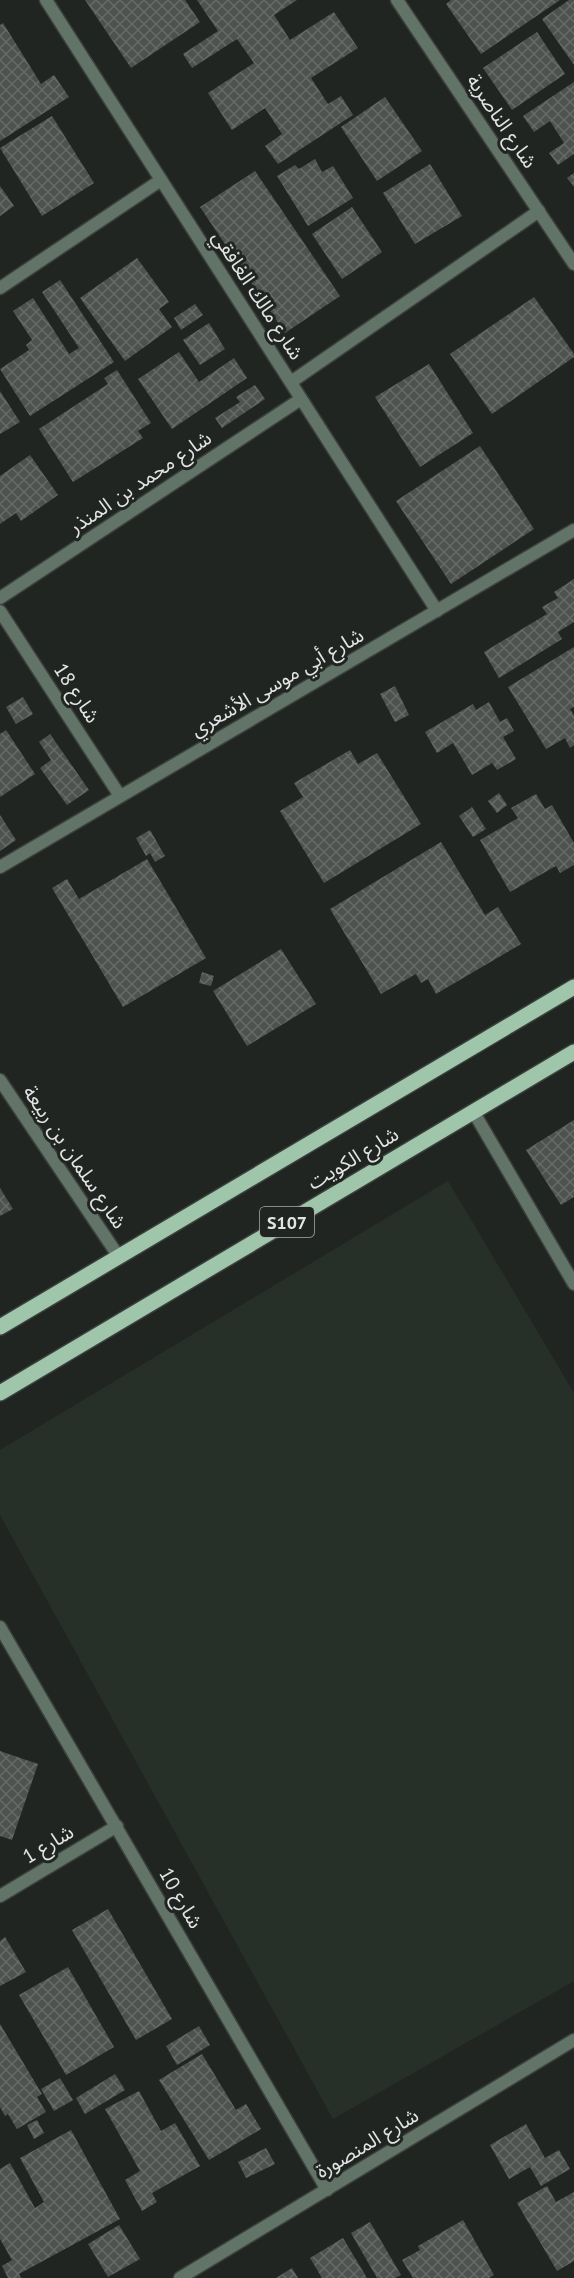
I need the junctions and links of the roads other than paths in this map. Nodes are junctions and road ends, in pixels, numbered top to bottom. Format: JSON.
{"nodes":[{"id":1,"x":46,"y":0,"type":"edge"},
{"id":2,"x":397,"y":0,"type":"edge"},
{"id":3,"x":161,"y":180,"type":"junction"},
{"id":4,"x":539,"y":211,"type":"junction"},
{"id":5,"x":574,"y":264,"type":"edge"},
{"id":6,"x":0,"y":288,"type":"edge"},
{"id":7,"x":291,"y":382,"type":"junction"},
{"id":8,"x":301,"y":399,"type":"junction"},
{"id":9,"x":574,"y":530,"type":"edge"},
{"id":10,"x":0,"y":598,"type":"edge"},
{"id":11,"x":0,"y":610,"type":"edge"},
{"id":12,"x":437,"y":611,"type":"junction"},
{"id":13,"x":120,"y":796,"type":"junction"},
{"id":14,"x":0,"y":867,"type":"edge"},
{"id":15,"x":574,"y":987,"type":"edge"},
{"id":16,"x":574,"y":1052,"type":"edge"},
{"id":17,"x":0,"y":1080,"type":"edge"},
{"id":18,"x":473,"y":1111,"type":"junction"},
{"id":19,"x":119,"y":1257,"type":"junction"},
{"id":20,"x":574,"y":1284,"type":"edge"},
{"id":21,"x":0,"y":1327,"type":"edge"},
{"id":22,"x":0,"y":1393,"type":"edge"},
{"id":23,"x":0,"y":1628,"type":"edge"},
{"id":24,"x":117,"y":1826,"type":"junction"},
{"id":25,"x":0,"y":1896,"type":"edge"},
{"id":26,"x":574,"y":2040,"type":"edge"},
{"id":27,"x":327,"y":2190,"type":"junction"},
{"id":28,"x":180,"y":2278,"type":"edge"}],
"edges":[{"from":1,"to":3,"type":"street","name":"شارع مالك الغافقي"},
{"from":2,"to":4,"type":"street","name":"شارع الناصرية"},
{"from":3,"to":6,"type":"street"},
{"from":3,"to":7,"type":"street","name":"شارع مالك الغافقي"},
{"from":4,"to":5,"type":"street","name":"شارع الناصرية"},
{"from":4,"to":7,"type":"street"},
{"from":7,"to":8,"type":"street","name":"شارع مالك الغافقي"},
{"from":8,"to":10,"type":"street","name":"شارع محمد بن المنذر"},
{"from":8,"to":12,"type":"street","name":"شارع مالك الغافقي"},
{"from":9,"to":12,"type":"street","name":"شارع أبي موسى الأشعري"},
{"from":11,"to":13,"type":"street","name":"شارع 18"},
{"from":12,"to":13,"type":"street","name":"شارع أبي موسى الأشعري"},
{"from":13,"to":14,"type":"street","name":"شارع أبي موسى الأشعري"},
{"from":15,"to":19,"type":"main road","name":"شارع الكويت"},
{"from":16,"to":18,"type":"main road","name":"شارع الكويت","number":"S107"},
{"from":17,"to":19,"type":"street","name":"شارع سلمان بن ربيعة"},
{"from":18,"to":20,"type":"street"},
{"from":18,"to":22,"type":"main road","name":"شارع الكويت","number":"S107"},
{"from":19,"to":21,"type":"main road","name":"شارع الكويت"},
{"from":23,"to":24,"type":"street","name":"شارع 10"},
{"from":24,"to":25,"type":"street","name":"شارع 1"},
{"from":24,"to":27,"type":"street","name":"شارع 10"},
{"from":26,"to":27,"type":"street","name":"شارع المنصورة"},
{"from":27,"to":28,"type":"street","name":"شارع المنصورة"}]}
